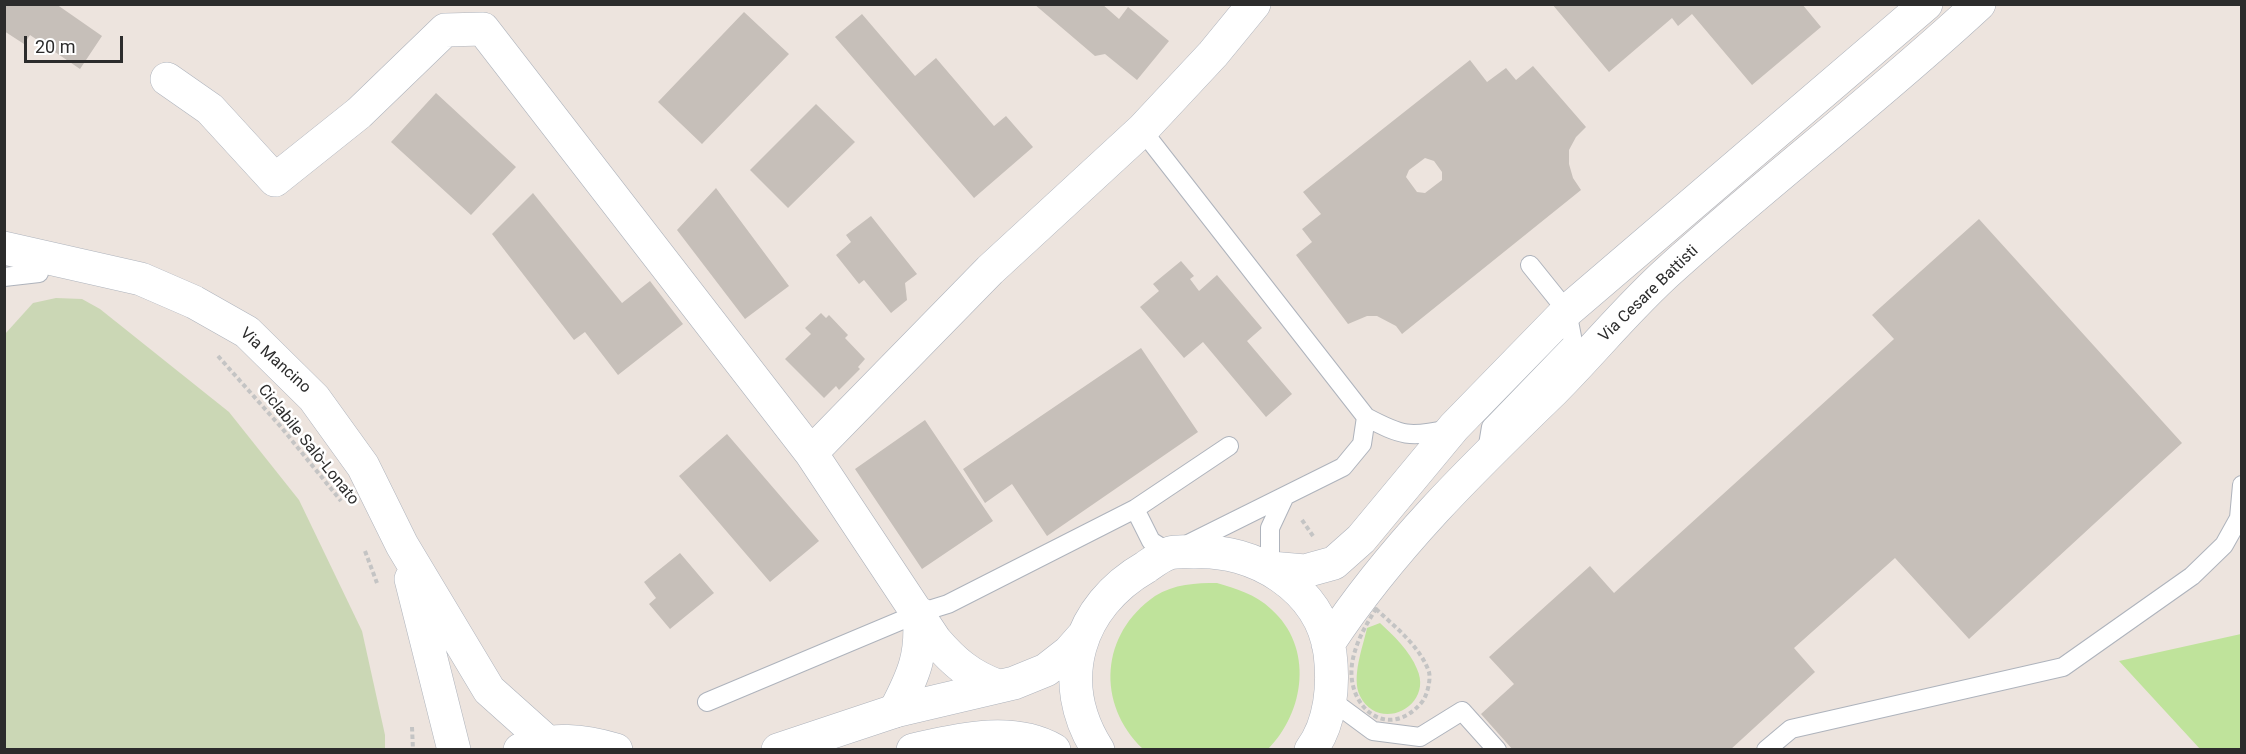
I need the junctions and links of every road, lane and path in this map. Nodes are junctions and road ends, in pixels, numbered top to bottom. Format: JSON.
{"nodes":[{"id":1,"x":1254,"y":4,"type":"edge"},
{"id":2,"x":1926,"y":4,"type":"edge"},
{"id":3,"x":1979,"y":4,"type":"edge"},
{"id":4,"x":166,"y":79,"type":"dead end"},
{"id":5,"x":1142,"y":130,"type":"junction"},
{"id":6,"x":4,"y":248,"type":"edge"},
{"id":7,"x":1530,"y":265,"type":"dead end"},
{"id":8,"x":39,"y":273,"type":"dead end"},
{"id":9,"x":4,"y":278,"type":"edge"},
{"id":10,"x":1567,"y":311,"type":"junction"},
{"id":11,"x":211,"y":350,"type":"dead end"},
{"id":12,"x":1366,"y":417,"type":"junction"},
{"id":13,"x":1454,"y":428,"type":"junction"},
{"id":14,"x":1229,"y":446,"type":"dead end"},
{"id":15,"x":811,"y":453,"type":"junction"},
{"id":16,"x":1487,"y":454,"type":"junction"},
{"id":17,"x":2241,"y":485,"type":"edge"},
{"id":18,"x":1284,"y":498,"type":"junction"},
{"id":19,"x":345,"y":508,"type":"dead end"},
{"id":20,"x":1135,"y":509,"type":"junction"},
{"id":21,"x":363,"y":545,"type":"dead end"},
{"id":22,"x":402,"y":545,"type":"junction"},
{"id":23,"x":1170,"y":553,"type":"junction"},
{"id":24,"x":1334,"y":563,"type":"junction"},
{"id":25,"x":1270,"y":568,"type":"junction"},
{"id":26,"x":380,"y":590,"type":"dead end"},
{"id":27,"x":1376,"y":609,"type":"joint"},
{"id":28,"x":919,"y":613,"type":"junction"},
{"id":29,"x":1084,"y":635,"type":"junction"},
{"id":30,"x":1328,"y":644,"type":"junction"},
{"id":31,"x":998,"y":686,"type":"junction"},
{"id":32,"x":1331,"y":700,"type":"junction"},
{"id":33,"x":706,"y":702,"type":"dead end"},
{"id":34,"x":895,"y":711,"type":"junction"},
{"id":35,"x":412,"y":726,"type":"dead end"},
{"id":36,"x":533,"y":746,"type":"edge"},
{"id":37,"x":413,"y":750,"type":"edge"},
{"id":38,"x":454,"y":750,"type":"edge"},
{"id":39,"x":616,"y":750,"type":"edge"},
{"id":40,"x":778,"y":750,"type":"edge"},
{"id":41,"x":913,"y":750,"type":"edge"},
{"id":42,"x":1054,"y":750,"type":"edge"},
{"id":43,"x":1098,"y":750,"type":"edge"},
{"id":44,"x":1311,"y":750,"type":"edge"},
{"id":45,"x":1497,"y":750,"type":"edge"},
{"id":46,"x":1766,"y":750,"type":"edge"}],
"edges":[{"from":1,"to":5,"type":"street"},
{"from":2,"to":10,"type":"street"},
{"from":3,"to":16,"type":"street","name":"Via Cesare Battisti"},
{"from":4,"to":15,"type":"street"},
{"from":5,"to":12,"type":"lane"},
{"from":5,"to":15,"type":"street"},
{"from":6,"to":22,"type":"street","name":"Via Mancino"},
{"from":7,"to":10,"type":"lane"},
{"from":8,"to":9,"type":"lane"},
{"from":10,"to":13,"type":"street"},
{"from":10,"to":16,"type":"lane"},
{"from":11,"to":19,"type":"path","name":"Ciclabile Salò-Lonato"},
{"from":12,"to":13,"type":"lane"},
{"from":12,"to":18,"type":"lane"},
{"from":13,"to":24,"type":"street"},
{"from":14,"to":20,"type":"lane"},
{"from":15,"to":28,"type":"street"},
{"from":16,"to":30,"type":"street","name":"Via Cesare Battisti"},
{"from":17,"to":46,"type":"lane"},
{"from":18,"to":23,"type":"lane"},
{"from":18,"to":24,"type":"path"},
{"from":18,"to":25,"type":"lane"},
{"from":20,"to":23,"type":"lane"},
{"from":20,"to":28,"type":"lane"},
{"from":21,"to":26,"type":"path"},
{"from":22,"to":36,"type":"street"},
{"from":22,"to":38,"type":"street"},
{"from":23,"to":25,"type":"street"},
{"from":23,"to":29,"type":"street"},
{"from":24,"to":25,"type":"street"},
{"from":25,"to":30,"type":"street"},
{"from":27,"to":27,"type":"path"},
{"from":28,"to":31,"type":"street"},
{"from":28,"to":33,"type":"lane"},
{"from":28,"to":34,"type":"street"},
{"from":29,"to":31,"type":"street"},
{"from":29,"to":43,"type":"street"},
{"from":30,"to":32,"type":"street"},
{"from":31,"to":34,"type":"street"},
{"from":32,"to":44,"type":"street"},
{"from":32,"to":45,"type":"lane"},
{"from":34,"to":40,"type":"street"},
{"from":35,"to":37,"type":"path"},
{"from":36,"to":39,"type":"street"},
{"from":41,"to":42,"type":"street"}]}
